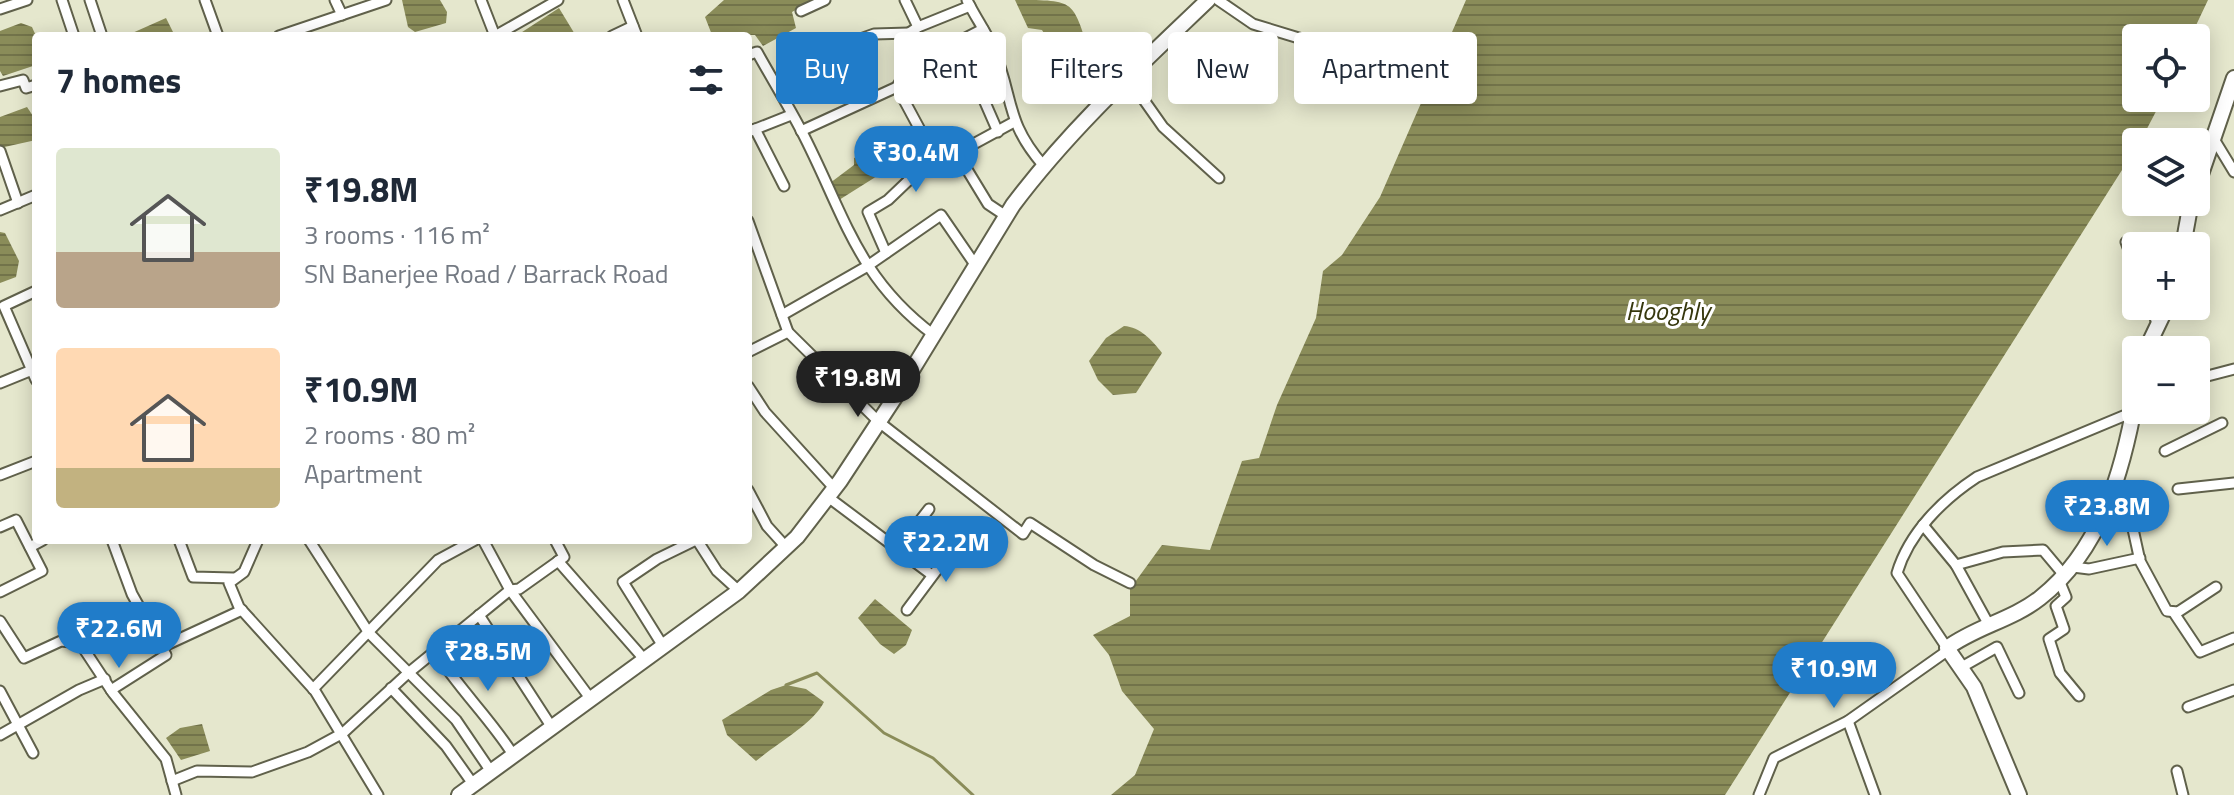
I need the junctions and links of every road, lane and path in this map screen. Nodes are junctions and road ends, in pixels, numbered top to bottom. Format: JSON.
{"nodes":[{"id":1,"x":27,"y":0,"type":"edge"},
{"id":2,"x":62,"y":0,"type":"edge"},
{"id":3,"x":90,"y":0,"type":"edge"},
{"id":4,"x":205,"y":0,"type":"edge"},
{"id":5,"x":335,"y":0,"type":"edge"},
{"id":6,"x":386,"y":0,"type":"edge"},
{"id":7,"x":481,"y":0,"type":"edge"},
{"id":8,"x":558,"y":0,"type":"edge"},
{"id":9,"x":623,"y":0,"type":"edge"},
{"id":10,"x":825,"y":0,"type":"edge"},
{"id":11,"x":905,"y":0,"type":"edge"},
{"id":12,"x":1218,"y":0,"type":"edge"},
{"id":13,"x":968,"y":3,"type":"edge"},
{"id":14,"x":1199,"y":3,"type":"edge"},
{"id":15,"x":0,"y":9,"type":"edge"},
{"id":16,"x":801,"y":11,"type":"dead end"},
{"id":17,"x":342,"y":15,"type":"junction"},
{"id":18,"x":983,"y":29,"type":"junction"},
{"id":19,"x":913,"y":30,"type":"junction"},
{"id":20,"x":635,"y":31,"type":"edge"},
{"id":21,"x":73,"y":32,"type":"edge"},
{"id":22,"x":101,"y":32,"type":"edge"},
{"id":23,"x":217,"y":32,"type":"edge"},
{"id":24,"x":291,"y":32,"type":"edge"},
{"id":25,"x":493,"y":32,"type":"edge"},
{"id":26,"x":502,"y":32,"type":"edge"},
{"id":27,"x":977,"y":32,"type":"edge"},
{"id":28,"x":984,"y":32,"type":"edge"},
{"id":29,"x":878,"y":34,"type":"edge"},
{"id":30,"x":1294,"y":37,"type":"edge"},
{"id":31,"x":1152,"y":51,"type":"edge"},
{"id":32,"x":752,"y":54,"type":"edge"},
{"id":33,"x":2234,"y":78,"type":"edge"},
{"id":34,"x":0,"y":86,"type":"edge"},
{"id":35,"x":32,"y":86,"type":"edge"},
{"id":36,"x":894,"y":88,"type":"edge"},
{"id":37,"x":1006,"y":93,"type":"edge"},
{"id":38,"x":906,"y":104,"type":"edge"},
{"id":39,"x":986,"y":104,"type":"edge"},
{"id":40,"x":1101,"y":104,"type":"edge"},
{"id":41,"x":1147,"y":104,"type":"edge"},
{"id":42,"x":791,"y":115,"type":"junction"},
{"id":43,"x":1014,"y":122,"type":"junction"},
{"id":44,"x":752,"y":130,"type":"edge"},
{"id":45,"x":801,"y":131,"type":"junction"},
{"id":46,"x":752,"y":132,"type":"edge"},
{"id":47,"x":998,"y":132,"type":"junction"},
{"id":48,"x":2214,"y":139,"type":"junction"},
{"id":49,"x":2210,"y":150,"type":"edge"},
{"id":50,"x":0,"y":151,"type":"edge"},
{"id":51,"x":953,"y":155,"type":"junction"},
{"id":52,"x":1043,"y":165,"type":"junction"},
{"id":53,"x":2234,"y":172,"type":"edge"},
{"id":54,"x":1219,"y":178,"type":"dead end"},
{"id":55,"x":784,"y":186,"type":"dead end"},
{"id":56,"x":32,"y":197,"type":"edge"},
{"id":57,"x":18,"y":203,"type":"junction"},
{"id":58,"x":0,"y":210,"type":"edge"},
{"id":59,"x":1006,"y":216,"type":"junction"},
{"id":60,"x":752,"y":232,"type":"edge"},
{"id":61,"x":886,"y":253,"type":"junction"},
{"id":62,"x":976,"y":266,"type":"junction"},
{"id":63,"x":866,"y":267,"type":"junction"},
{"id":64,"x":32,"y":293,"type":"edge"},
{"id":65,"x":782,"y":315,"type":"junction"},
{"id":66,"x":2156,"y":320,"type":"edge"},
{"id":67,"x":2162,"y":320,"type":"edge"},
{"id":68,"x":2159,"y":328,"type":"junction"},
{"id":69,"x":788,"y":332,"type":"junction"},
{"id":70,"x":934,"y":335,"type":"junction"},
{"id":71,"x":2154,"y":336,"type":"edge"},
{"id":72,"x":752,"y":350,"type":"edge"},
{"id":73,"x":2234,"y":369,"type":"edge"},
{"id":74,"x":32,"y":371,"type":"edge"},
{"id":75,"x":2210,"y":375,"type":"edge"},
{"id":76,"x":32,"y":376,"type":"edge"},
{"id":77,"x":0,"y":383,"type":"edge"},
{"id":78,"x":752,"y":392,"type":"edge"},
{"id":79,"x":2122,"y":410,"type":"edge"},
{"id":80,"x":879,"y":422,"type":"junction"},
{"id":81,"x":2222,"y":423,"type":"dead end"},
{"id":82,"x":2130,"y":424,"type":"edge"},
{"id":83,"x":2165,"y":451,"type":"dead end"},
{"id":84,"x":32,"y":463,"type":"edge"},
{"id":85,"x":0,"y":475,"type":"edge"},
{"id":86,"x":2114,"y":482,"type":"junction"},
{"id":87,"x":2234,"y":483,"type":"edge"},
{"id":88,"x":2178,"y":489,"type":"dead end"},
{"id":89,"x":831,"y":492,"type":"junction"},
{"id":90,"x":752,"y":498,"type":"edge"},
{"id":91,"x":929,"y":509,"type":"dead end"},
{"id":92,"x":1923,"y":525,"type":"junction"},
{"id":93,"x":0,"y":527,"type":"edge"},
{"id":94,"x":960,"y":539,"type":"dead end"},
{"id":95,"x":36,"y":544,"type":"edge"},
{"id":96,"x":113,"y":544,"type":"edge"},
{"id":97,"x":181,"y":544,"type":"edge"},
{"id":98,"x":256,"y":544,"type":"edge"},
{"id":99,"x":311,"y":544,"type":"edge"},
{"id":100,"x":468,"y":544,"type":"edge"},
{"id":101,"x":485,"y":544,"type":"edge"},
{"id":102,"x":557,"y":544,"type":"edge"},
{"id":103,"x":688,"y":544,"type":"edge"},
{"id":104,"x":699,"y":544,"type":"edge"},
{"id":105,"x":30,"y":547,"type":"junction"},
{"id":106,"x":786,"y":547,"type":"junction"},
{"id":107,"x":898,"y":549,"type":"junction"},
{"id":108,"x":2140,"y":558,"type":"junction"},
{"id":109,"x":558,"y":561,"type":"junction"},
{"id":110,"x":1956,"y":565,"type":"junction"},
{"id":111,"x":2065,"y":574,"type":"junction"},
{"id":112,"x":932,"y":575,"type":"junction"},
{"id":113,"x":233,"y":578,"type":"junction"},
{"id":114,"x":1130,"y":583,"type":"dead end"},
{"id":115,"x":2216,"y":587,"type":"dead end"},
{"id":116,"x":510,"y":590,"type":"junction"},
{"id":117,"x":739,"y":591,"type":"junction"},
{"id":118,"x":0,"y":592,"type":"edge"},
{"id":119,"x":242,"y":610,"type":"junction"},
{"id":120,"x":907,"y":610,"type":"dead end"},
{"id":121,"x":2174,"y":613,"type":"junction"},
{"id":122,"x":479,"y":615,"type":"junction"},
{"id":123,"x":0,"y":621,"type":"edge"},
{"id":124,"x":1989,"y":625,"type":"junction"},
{"id":125,"x":369,"y":633,"type":"junction"},
{"id":126,"x":2234,"y":638,"type":"edge"},
{"id":127,"x":663,"y":646,"type":"junction"},
{"id":128,"x":162,"y":647,"type":"junction"},
{"id":129,"x":1947,"y":650,"type":"junction"},
{"id":130,"x":435,"y":651,"type":"junction"},
{"id":131,"x":644,"y":659,"type":"junction"},
{"id":132,"x":1960,"y":668,"type":"junction"},
{"id":133,"x":407,"y":674,"type":"junction"},
{"id":134,"x":105,"y":679,"type":"junction"},
{"id":135,"x":391,"y":688,"type":"junction"},
{"id":136,"x":313,"y":689,"type":"junction"},
{"id":137,"x":111,"y":690,"type":"junction"},
{"id":138,"x":2234,"y":690,"type":"edge"},
{"id":139,"x":0,"y":691,"type":"edge"},
{"id":140,"x":2019,"y":693,"type":"dead end"},
{"id":141,"x":2079,"y":696,"type":"dead end"},
{"id":142,"x":590,"y":698,"type":"junction"},
{"id":143,"x":2188,"y":707,"type":"dead end"},
{"id":144,"x":1848,"y":721,"type":"junction"},
{"id":145,"x":20,"y":725,"type":"junction"},
{"id":146,"x":551,"y":726,"type":"junction"},
{"id":147,"x":343,"y":733,"type":"junction"},
{"id":148,"x":0,"y":735,"type":"edge"},
{"id":149,"x":33,"y":753,"type":"dead end"},
{"id":150,"x":512,"y":753,"type":"junction"},
{"id":151,"x":490,"y":770,"type":"junction"},
{"id":152,"x":2177,"y":771,"type":"dead end"},
{"id":153,"x":172,"y":781,"type":"junction"},
{"id":154,"x":473,"y":784,"type":"junction"},
{"id":155,"x":176,"y":795,"type":"edge"},
{"id":156,"x":378,"y":795,"type":"edge"},
{"id":157,"x":459,"y":795,"type":"edge"},
{"id":158,"x":1759,"y":795,"type":"edge"},
{"id":159,"x":1875,"y":795,"type":"edge"},
{"id":160,"x":2019,"y":795,"type":"edge"},
{"id":161,"x":2183,"y":795,"type":"edge"}],
"edges":[{"from":1,"to":15,"type":"street"},
{"from":2,"to":21,"type":"street"},
{"from":3,"to":22,"type":"street"},
{"from":4,"to":23,"type":"street"},
{"from":5,"to":17,"type":"street"},
{"from":6,"to":17,"type":"street"},
{"from":7,"to":25,"type":"street"},
{"from":8,"to":26,"type":"street"},
{"from":9,"to":20,"type":"street"},
{"from":10,"to":16,"type":"street"},
{"from":11,"to":19,"type":"street"},
{"from":12,"to":30,"type":"street"},
{"from":13,"to":18,"type":"street"},
{"from":13,"to":19,"type":"street"},
{"from":14,"to":31,"type":"street"},
{"from":17,"to":24,"type":"street"},
{"from":18,"to":27,"type":"street"},
{"from":18,"to":28,"type":"street"},
{"from":19,"to":29,"type":"street"},
{"from":32,"to":42,"type":"street"},
{"from":33,"to":48,"type":"street"},
{"from":34,"to":35,"type":"street"},
{"from":36,"to":45,"type":"street"},
{"from":37,"to":43,"type":"street"},
{"from":38,"to":51,"type":"street"},
{"from":39,"to":47,"type":"street"},
{"from":40,"to":52,"type":"street"},
{"from":41,"to":54,"type":"street"},
{"from":42,"to":44,"type":"street"},
{"from":42,"to":45,"type":"street"},
{"from":43,"to":47,"type":"street"},
{"from":43,"to":52,"type":"street"},
{"from":45,"to":63,"type":"street"},
{"from":46,"to":55,"type":"street"},
{"from":47,"to":51,"type":"street"},
{"from":48,"to":49,"type":"street"},
{"from":48,"to":53,"type":"street"},
{"from":50,"to":57,"type":"street"},
{"from":51,"to":59,"type":"street"},
{"from":51,"to":61,"type":"street"},
{"from":52,"to":59,"type":"street"},
{"from":56,"to":57,"type":"street"},
{"from":57,"to":58,"type":"street"},
{"from":59,"to":62,"type":"street"},
{"from":60,"to":65,"type":"street"},
{"from":61,"to":62,"type":"street"},
{"from":61,"to":63,"type":"street"},
{"from":62,"to":70,"type":"street"},
{"from":63,"to":65,"type":"street"},
{"from":63,"to":70,"type":"street"},
{"from":64,"to":74,"type":"street"},
{"from":65,"to":69,"type":"street"},
{"from":66,"to":68,"type":"street"},
{"from":67,"to":68,"type":"street"},
{"from":68,"to":71,"type":"street"},
{"from":69,"to":72,"type":"street"},
{"from":69,"to":80,"type":"street"},
{"from":70,"to":80,"type":"street"},
{"from":73,"to":75,"type":"street"},
{"from":76,"to":77,"type":"street"},
{"from":78,"to":89,"type":"street"},
{"from":79,"to":92,"type":"street"},
{"from":80,"to":89,"type":"street"},
{"from":80,"to":114,"type":"street"},
{"from":81,"to":83,"type":"street"},
{"from":82,"to":86,"type":"street"},
{"from":84,"to":85,"type":"street"},
{"from":86,"to":108,"type":"street"},
{"from":86,"to":111,"type":"street"},
{"from":87,"to":88,"type":"street"},
{"from":89,"to":106,"type":"street"},
{"from":89,"to":107,"type":"street"},
{"from":90,"to":106,"type":"street"},
{"from":91,"to":107,"type":"street"},
{"from":92,"to":110,"type":"street"},
{"from":92,"to":129,"type":"street"},
{"from":93,"to":105,"type":"street"},
{"from":94,"to":112,"type":"street"},
{"from":95,"to":105,"type":"street"},
{"from":96,"to":128,"type":"street"},
{"from":97,"to":113,"type":"street"},
{"from":98,"to":113,"type":"street"},
{"from":99,"to":125,"type":"street"},
{"from":100,"to":125,"type":"street"},
{"from":101,"to":116,"type":"street"},
{"from":102,"to":109,"type":"street"},
{"from":103,"to":127,"type":"street"},
{"from":104,"to":117,"type":"street"},
{"from":105,"to":118,"type":"street"},
{"from":106,"to":117,"type":"street"},
{"from":107,"to":112,"type":"street"},
{"from":108,"to":111,"type":"street"},
{"from":108,"to":121,"type":"street"},
{"from":109,"to":116,"type":"street"},
{"from":109,"to":131,"type":"street"},
{"from":110,"to":111,"type":"street"},
{"from":110,"to":124,"type":"street"},
{"from":111,"to":124,"type":"street"},
{"from":111,"to":141,"type":"street"},
{"from":112,"to":120,"type":"street"},
{"from":113,"to":119,"type":"street"},
{"from":115,"to":121,"type":"street"},
{"from":116,"to":122,"type":"street"},
{"from":116,"to":142,"type":"street"},
{"from":117,"to":127,"type":"street"},
{"from":119,"to":128,"type":"street"},
{"from":119,"to":136,"type":"street"},
{"from":121,"to":126,"type":"street"},
{"from":122,"to":130,"type":"street"},
{"from":122,"to":146,"type":"street"},
{"from":123,"to":134,"type":"street"},
{"from":124,"to":129,"type":"street"},
{"from":125,"to":133,"type":"street"},
{"from":125,"to":136,"type":"street"},
{"from":127,"to":131,"type":"street"},
{"from":128,"to":137,"type":"street"},
{"from":129,"to":132,"type":"street"},
{"from":129,"to":144,"type":"street"},
{"from":130,"to":133,"type":"street"},
{"from":130,"to":150,"type":"street"},
{"from":131,"to":142,"type":"street"},
{"from":132,"to":140,"type":"street"},
{"from":132,"to":160,"type":"street"},
{"from":133,"to":135,"type":"street"},
{"from":133,"to":151,"type":"street"},
{"from":134,"to":137,"type":"street"},
{"from":134,"to":145,"type":"street"},
{"from":135,"to":147,"type":"street"},
{"from":135,"to":154,"type":"street"},
{"from":136,"to":147,"type":"street"},
{"from":137,"to":153,"type":"street"},
{"from":138,"to":143,"type":"street"},
{"from":139,"to":145,"type":"street"},
{"from":142,"to":146,"type":"street"},
{"from":144,"to":158,"type":"street"},
{"from":144,"to":159,"type":"street"},
{"from":145,"to":148,"type":"street"},
{"from":145,"to":149,"type":"street"},
{"from":146,"to":150,"type":"street"},
{"from":147,"to":153,"type":"street"},
{"from":147,"to":156,"type":"street"},
{"from":150,"to":151,"type":"street"},
{"from":151,"to":154,"type":"street"},
{"from":152,"to":161,"type":"street"},
{"from":153,"to":155,"type":"street"},
{"from":154,"to":157,"type":"street"}]}
